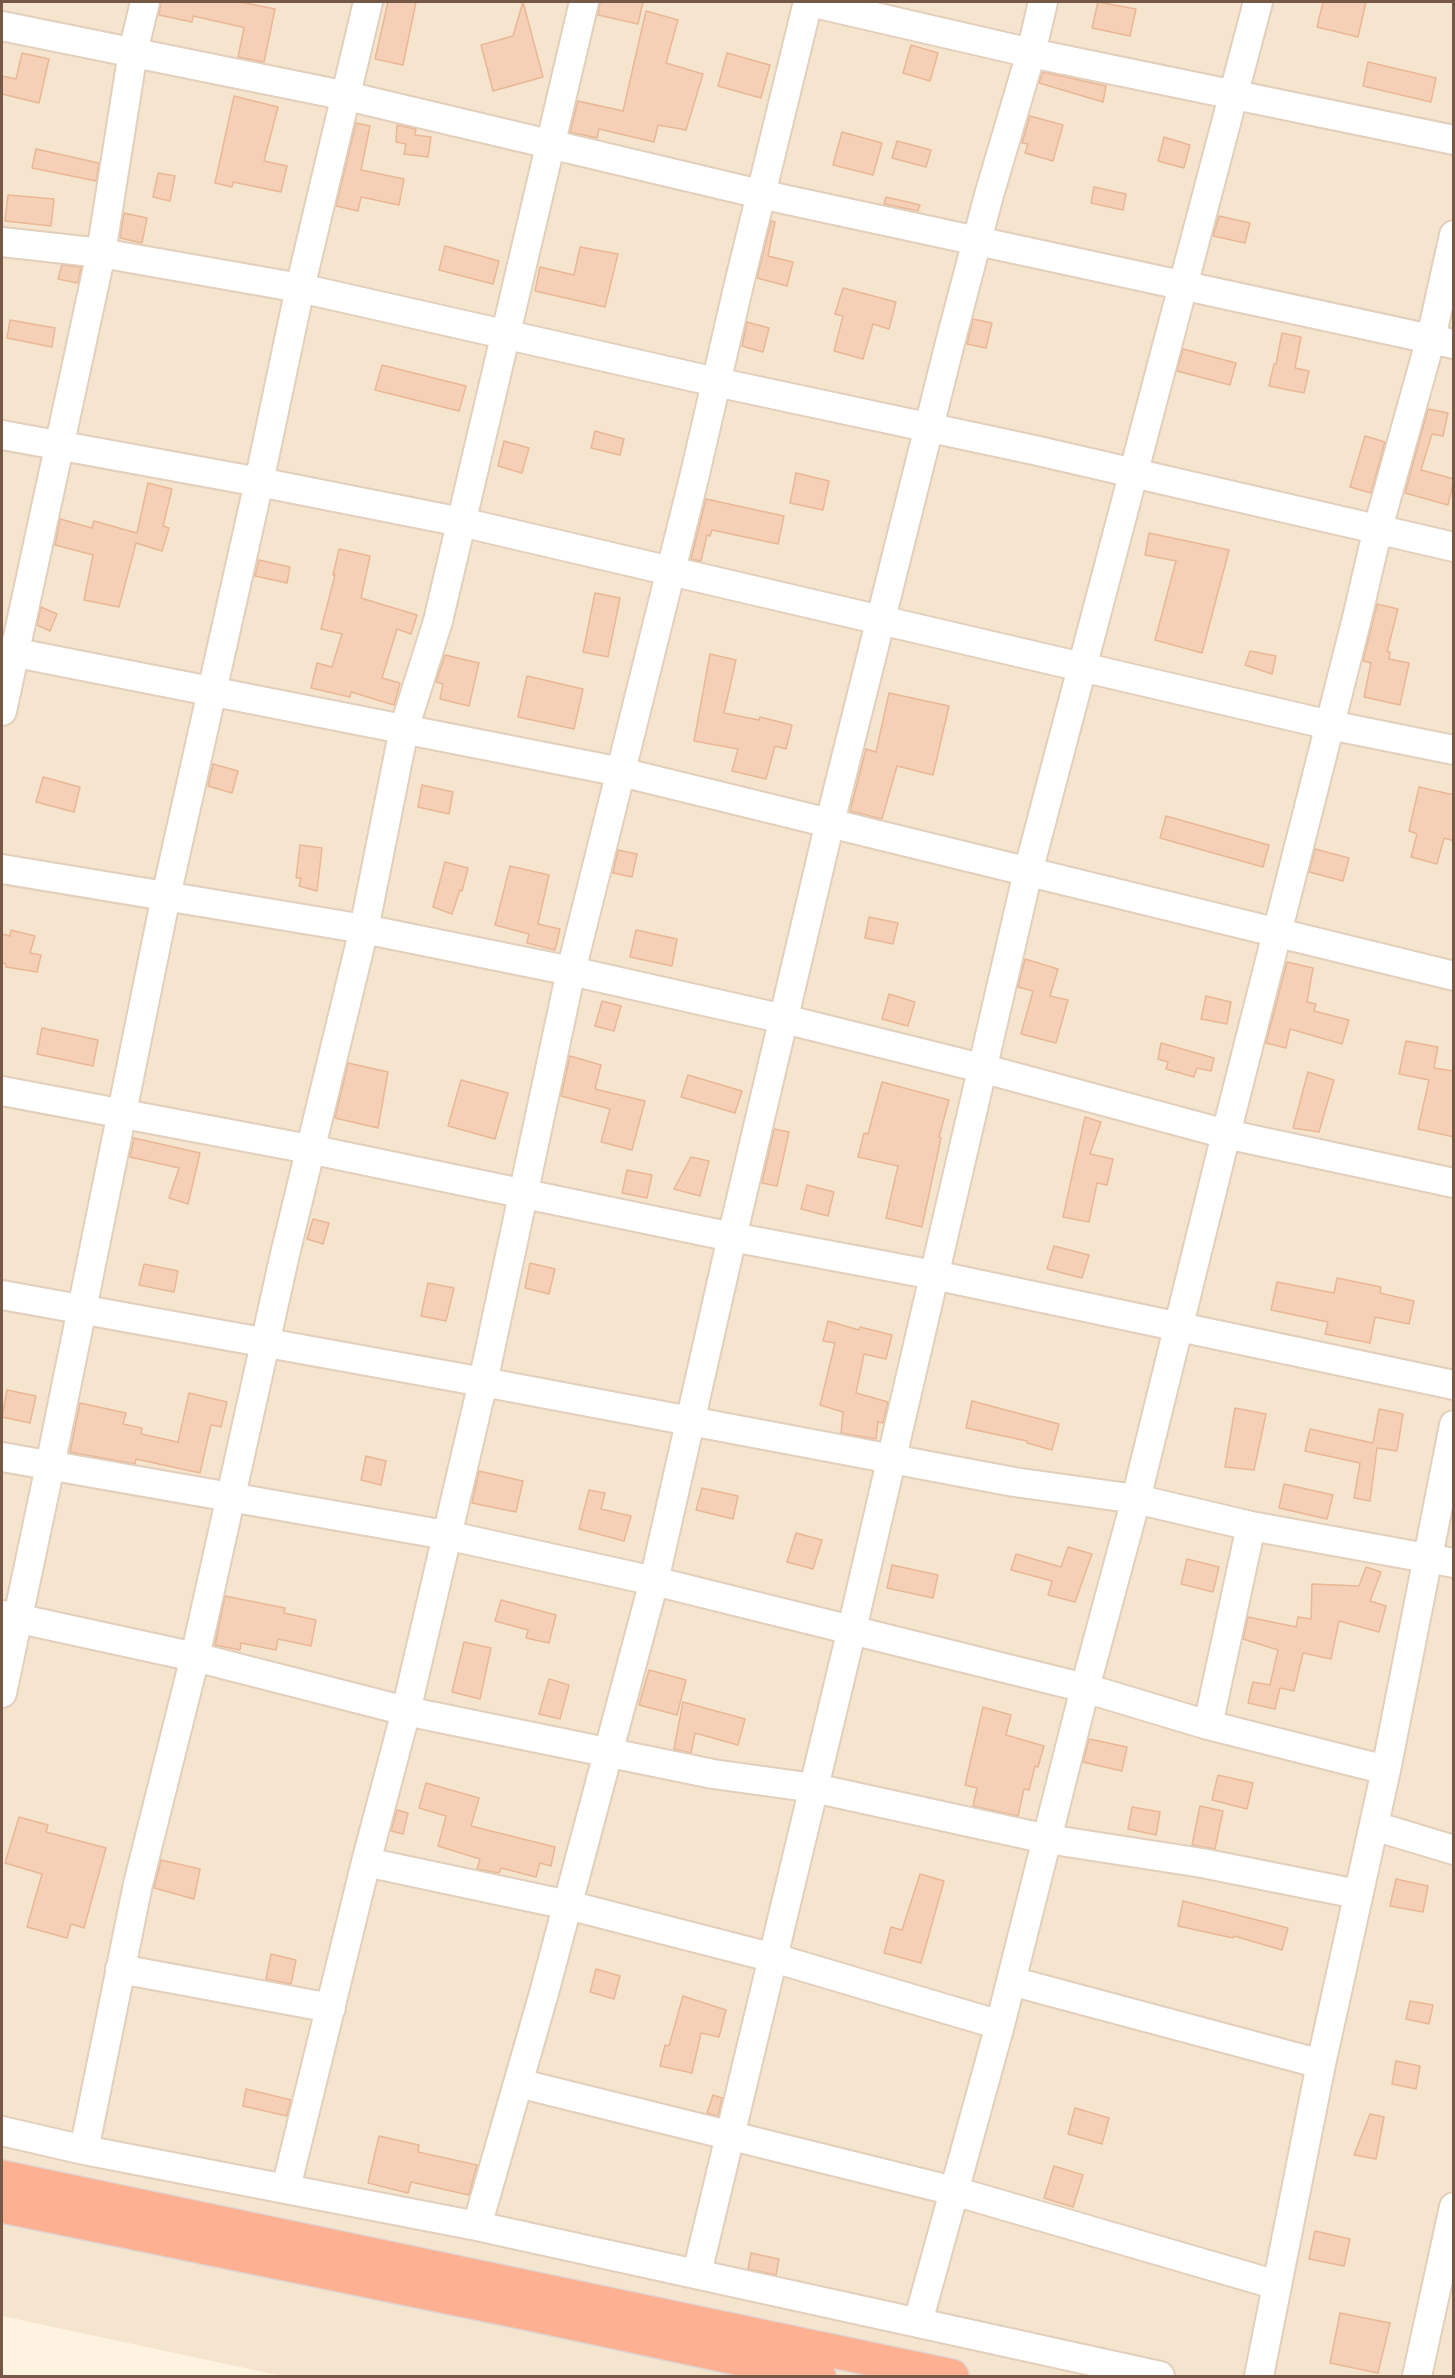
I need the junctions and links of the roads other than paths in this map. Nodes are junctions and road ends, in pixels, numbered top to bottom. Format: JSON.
{"nodes":[{"id":1,"x":145,"y":2,"type":"edge"},
{"id":2,"x":368,"y":2,"type":"edge"},
{"id":3,"x":584,"y":2,"type":"edge"},
{"id":4,"x":809,"y":2,"type":"edge"},
{"id":5,"x":1043,"y":2,"type":"edge"},
{"id":6,"x":1258,"y":2,"type":"edge"},
{"id":7,"x":2,"y":26,"type":"edge"},
{"id":8,"x":133,"y":52,"type":"junction"},
{"id":9,"x":1031,"y":53,"type":"junction"},
{"id":10,"x":1233,"y":93,"type":"junction"},
{"id":11,"x":347,"y":96,"type":"junction"},
{"id":12,"x":1454,"y":140,"type":"edge"},
{"id":13,"x":552,"y":143,"type":"junction"},
{"id":14,"x":760,"y":194,"type":"junction"},
{"id":15,"x":1454,"y":234,"type":"edge"},
{"id":16,"x":2,"y":242,"type":"edge"},
{"id":17,"x":977,"y":242,"type":"junction"},
{"id":18,"x":101,"y":253,"type":"junction"},
{"id":19,"x":1183,"y":284,"type":"junction"},
{"id":20,"x":300,"y":288,"type":"junction"},
{"id":21,"x":506,"y":336,"type":"junction"},
{"id":22,"x":1442,"y":341,"type":"edge"},
{"id":23,"x":716,"y":382,"type":"junction"},
{"id":24,"x":929,"y":426,"type":"junction"},
{"id":25,"x":2,"y":435,"type":"edge"},
{"id":26,"x":60,"y":446,"type":"junction"},
{"id":27,"x":1134,"y":474,"type":"junction"},
{"id":28,"x":259,"y":482,"type":"junction"},
{"id":29,"x":461,"y":522,"type":"junction"},
{"id":30,"x":1378,"y":528,"type":"junction"},
{"id":31,"x":1454,"y":547,"type":"edge"},
{"id":32,"x":671,"y":570,"type":"junction"},
{"id":33,"x":882,"y":619,"type":"junction"},
{"id":34,"x":8,"y":651,"type":"edge"},
{"id":35,"x":1082,"y":665,"type":"junction"},
{"id":36,"x":212,"y":691,"type":"junction"},
{"id":37,"x":2,"y":711,"type":"edge"},
{"id":38,"x":1330,"y":724,"type":"junction"},
{"id":39,"x":404,"y":729,"type":"junction"},
{"id":40,"x":1454,"y":750,"type":"edge"},
{"id":41,"x":621,"y":772,"type":"junction"},
{"id":42,"x":830,"y":822,"type":"junction"},
{"id":43,"x":2,"y":869,"type":"edge"},
{"id":44,"x":1028,"y":872,"type":"junction"},
{"id":45,"x":166,"y":896,"type":"junction"},
{"id":46,"x":364,"y":928,"type":"junction"},
{"id":47,"x":1277,"y":932,"type":"junction"},
{"id":48,"x":571,"y":971,"type":"junction"},
{"id":49,"x":1454,"y":976,"type":"edge"},
{"id":50,"x":784,"y":1019,"type":"junction"},
{"id":51,"x":981,"y":1068,"type":"junction"},
{"id":52,"x":2,"y":1091,"type":"edge"},
{"id":53,"x":121,"y":1114,"type":"junction"},
{"id":54,"x":1226,"y":1134,"type":"junction"},
{"id":55,"x":309,"y":1149,"type":"junction"},
{"id":56,"x":1454,"y":1183,"type":"edge"},
{"id":57,"x":522,"y":1193,"type":"junction"},
{"id":58,"x":732,"y":1237,"type":"junction"},
{"id":59,"x":934,"y":1275,"type":"junction"},
{"id":60,"x":2,"y":1295,"type":"edge"},
{"id":61,"x":81,"y":1309,"type":"junction"},
{"id":62,"x":1180,"y":1326,"type":"junction"},
{"id":63,"x":266,"y":1344,"type":"junction"},
{"id":64,"x":483,"y":1382,"type":"junction"},
{"id":65,"x":1454,"y":1385,"type":"edge"},
{"id":66,"x":690,"y":1421,"type":"junction"},
{"id":67,"x":1454,"y":1425,"type":"edge"},
{"id":68,"x":2,"y":1457,"type":"edge"},
{"id":69,"x":890,"y":1460,"type":"junction"},
{"id":70,"x":50,"y":1466,"type":"junction"},
{"id":71,"x":231,"y":1497,"type":"junction"},
{"id":72,"x":1136,"y":1499,"type":"junction"},
{"id":73,"x":1251,"y":1526,"type":"junction"},
{"id":74,"x":446,"y":1535,"type":"junction"},
{"id":75,"x":1441,"y":1560,"type":"edge"},
{"id":76,"x":654,"y":1581,"type":"junction"},
{"id":77,"x":10,"y":1616,"type":"edge"},
{"id":78,"x":852,"y":1629,"type":"junction"},
{"id":79,"x":195,"y":1657,"type":"junction"},
{"id":80,"x":1085,"y":1688,"type":"junction"},
{"id":81,"x":2,"y":1693,"type":"edge"},
{"id":82,"x":406,"y":1711,"type":"junction"},
{"id":83,"x":1208,"y":1725,"type":"junction"},
{"id":84,"x":607,"y":1752,"type":"junction"},
{"id":85,"x":1386,"y":1770,"type":"junction"},
{"id":86,"x":814,"y":1788,"type":"junction"},
{"id":87,"x":1374,"y":1826,"type":"junction"},
{"id":88,"x":1047,"y":1839,"type":"junction"},
{"id":89,"x":1454,"y":1850,"type":"edge"},
{"id":90,"x":366,"y":1862,"type":"junction"},
{"id":91,"x":1357,"y":1894,"type":"junction"},
{"id":92,"x":568,"y":1905,"type":"junction"},
{"id":93,"x":774,"y":1958,"type":"junction"},
{"id":94,"x":120,"y":1969,"type":"junction"},
{"id":95,"x":1011,"y":1981,"type":"junction"},
{"id":96,"x":332,"y":2008,"type":"junction"},
{"id":97,"x":1000,"y":2025,"type":"junction"},
{"id":98,"x":1321,"y":2064,"type":"junction"},
{"id":99,"x":518,"y":2083,"type":"junction"},
{"id":100,"x":2,"y":2131,"type":"edge"},
{"id":101,"x":731,"y":2135,"type":"junction"},
{"id":102,"x":84,"y":2150,"type":"junction"},
{"id":103,"x":2,"y":2177,"type":"edge"},
{"id":104,"x":286,"y":2188,"type":"junction"},
{"id":105,"x":954,"y":2191,"type":"junction"},
{"id":106,"x":2,"y":2206,"type":"edge"},
{"id":107,"x":1454,"y":2207,"type":"edge"},
{"id":108,"x":477,"y":2226,"type":"junction"},
{"id":109,"x":697,"y":2273,"type":"junction"},
{"id":110,"x":1277,"y":2285,"type":"junction"},
{"id":111,"x":918,"y":2322,"type":"junction"},
{"id":112,"x":819,"y":2376,"type":"edge"},
{"id":113,"x":952,"y":2376,"type":"edge"},
{"id":114,"x":1160,"y":2376,"type":"edge"},
{"id":115,"x":1259,"y":2376,"type":"edge"},
{"id":116,"x":1417,"y":2376,"type":"edge"}],
"edges":[{"from":1,"to":8,"type":"street"},
{"from":2,"to":11,"type":"street"},
{"from":3,"to":13,"type":"street"},
{"from":4,"to":9,"type":"street"},
{"from":4,"to":14,"type":"street"},
{"from":5,"to":9,"type":"street"},
{"from":6,"to":10,"type":"street"},
{"from":7,"to":8,"type":"street"},
{"from":8,"to":11,"type":"street"},
{"from":8,"to":18,"type":"street"},
{"from":9,"to":10,"type":"street"},
{"from":9,"to":17,"type":"street"},
{"from":10,"to":12,"type":"street"},
{"from":10,"to":19,"type":"street"},
{"from":11,"to":13,"type":"street"},
{"from":11,"to":20,"type":"street"},
{"from":13,"to":14,"type":"street"},
{"from":13,"to":21,"type":"street"},
{"from":14,"to":17,"type":"street"},
{"from":14,"to":23,"type":"street"},
{"from":15,"to":22,"type":"street"},
{"from":16,"to":18,"type":"street"},
{"from":17,"to":19,"type":"street"},
{"from":17,"to":24,"type":"street"},
{"from":18,"to":20,"type":"street"},
{"from":18,"to":26,"type":"street"},
{"from":19,"to":22,"type":"street"},
{"from":19,"to":27,"type":"street"},
{"from":20,"to":21,"type":"street"},
{"from":20,"to":28,"type":"street"},
{"from":21,"to":23,"type":"street"},
{"from":21,"to":29,"type":"street"},
{"from":22,"to":30,"type":"street"},
{"from":23,"to":24,"type":"street"},
{"from":23,"to":32,"type":"street"},
{"from":24,"to":27,"type":"street"},
{"from":24,"to":33,"type":"street"},
{"from":25,"to":26,"type":"street"},
{"from":26,"to":28,"type":"street"},
{"from":26,"to":34,"type":"street"},
{"from":27,"to":30,"type":"street"},
{"from":27,"to":35,"type":"street"},
{"from":28,"to":29,"type":"street"},
{"from":28,"to":36,"type":"street"},
{"from":29,"to":32,"type":"street"},
{"from":29,"to":39,"type":"street"},
{"from":30,"to":31,"type":"street"},
{"from":30,"to":38,"type":"street"},
{"from":32,"to":33,"type":"street"},
{"from":32,"to":41,"type":"street"},
{"from":33,"to":35,"type":"street"},
{"from":33,"to":42,"type":"street"},
{"from":34,"to":36,"type":"street"},
{"from":34,"to":37,"type":"street"},
{"from":35,"to":38,"type":"street"},
{"from":35,"to":44,"type":"street"},
{"from":36,"to":39,"type":"street"},
{"from":36,"to":45,"type":"street"},
{"from":38,"to":40,"type":"street"},
{"from":38,"to":47,"type":"street"},
{"from":39,"to":41,"type":"street"},
{"from":39,"to":46,"type":"street"},
{"from":41,"to":42,"type":"street"},
{"from":41,"to":48,"type":"street"},
{"from":42,"to":44,"type":"street"},
{"from":42,"to":50,"type":"street"},
{"from":43,"to":45,"type":"street"},
{"from":44,"to":47,"type":"street"},
{"from":44,"to":51,"type":"street"},
{"from":45,"to":46,"type":"street"},
{"from":45,"to":53,"type":"street"},
{"from":46,"to":48,"type":"street"},
{"from":46,"to":55,"type":"street"},
{"from":47,"to":49,"type":"street"},
{"from":47,"to":54,"type":"street"},
{"from":48,"to":50,"type":"street"},
{"from":48,"to":57,"type":"street"},
{"from":50,"to":51,"type":"street"},
{"from":50,"to":58,"type":"street"},
{"from":51,"to":54,"type":"street"},
{"from":51,"to":59,"type":"street"},
{"from":52,"to":53,"type":"street"},
{"from":53,"to":55,"type":"street"},
{"from":53,"to":61,"type":"street"},
{"from":54,"to":56,"type":"street"},
{"from":54,"to":62,"type":"street"},
{"from":55,"to":57,"type":"street"},
{"from":55,"to":63,"type":"street"},
{"from":57,"to":58,"type":"street"},
{"from":57,"to":64,"type":"street"},
{"from":58,"to":59,"type":"street"},
{"from":58,"to":66,"type":"street"},
{"from":59,"to":62,"type":"street"},
{"from":59,"to":69,"type":"street"},
{"from":60,"to":61,"type":"street"},
{"from":61,"to":63,"type":"street"},
{"from":61,"to":70,"type":"street"},
{"from":62,"to":65,"type":"street"},
{"from":62,"to":72,"type":"street"},
{"from":63,"to":64,"type":"street"},
{"from":63,"to":71,"type":"street"},
{"from":64,"to":66,"type":"street"},
{"from":64,"to":74,"type":"street"},
{"from":66,"to":69,"type":"street"},
{"from":66,"to":76,"type":"street"},
{"from":67,"to":75,"type":"street"},
{"from":68,"to":70,"type":"street"},
{"from":69,"to":72,"type":"street"},
{"from":69,"to":78,"type":"street"},
{"from":70,"to":71,"type":"street"},
{"from":70,"to":77,"type":"street"},
{"from":71,"to":74,"type":"street"},
{"from":71,"to":79,"type":"street"},
{"from":72,"to":73,"type":"street"},
{"from":72,"to":80,"type":"street"},
{"from":73,"to":75,"type":"street"},
{"from":73,"to":83,"type":"street"},
{"from":74,"to":76,"type":"street"},
{"from":74,"to":82,"type":"street"},
{"from":75,"to":85,"type":"street"},
{"from":76,"to":78,"type":"street"},
{"from":76,"to":84,"type":"street"},
{"from":77,"to":79,"type":"street"},
{"from":77,"to":81,"type":"street"},
{"from":78,"to":80,"type":"street"},
{"from":78,"to":86,"type":"street"},
{"from":79,"to":82,"type":"street"},
{"from":79,"to":94,"type":"street"},
{"from":80,"to":83,"type":"street"},
{"from":80,"to":88,"type":"street"},
{"from":82,"to":84,"type":"street"},
{"from":82,"to":90,"type":"street"},
{"from":83,"to":85,"type":"street"},
{"from":84,"to":86,"type":"street"},
{"from":84,"to":92,"type":"street"},
{"from":85,"to":87,"type":"street"},
{"from":86,"to":88,"type":"street"},
{"from":86,"to":93,"type":"street"},
{"from":87,"to":89,"type":"street"},
{"from":87,"to":91,"type":"street"},
{"from":88,"to":91,"type":"street"},
{"from":88,"to":95,"type":"street"},
{"from":90,"to":92,"type":"street"},
{"from":90,"to":96,"type":"street"},
{"from":91,"to":98,"type":"street"},
{"from":92,"to":93,"type":"street"},
{"from":92,"to":99,"type":"street"},
{"from":93,"to":97,"type":"street"},
{"from":93,"to":101,"type":"street"},
{"from":94,"to":96,"type":"street"},
{"from":94,"to":102,"type":"street"},
{"from":95,"to":97,"type":"street"},
{"from":95,"to":98,"type":"street"},
{"from":96,"to":104,"type":"street"},
{"from":97,"to":105,"type":"street"},
{"from":98,"to":110,"type":"street"},
{"from":99,"to":101,"type":"street"},
{"from":99,"to":108,"type":"street"},
{"from":100,"to":102,"type":"street"},
{"from":101,"to":105,"type":"street"},
{"from":101,"to":109,"type":"street"},
{"from":102,"to":104,"type":"street"},
{"from":103,"to":113,"type":"highway"},
{"from":104,"to":108,"type":"street"},
{"from":105,"to":110,"type":"street"},
{"from":105,"to":111,"type":"street"},
{"from":106,"to":112,"type":"highway"},
{"from":107,"to":116,"type":"street"},
{"from":108,"to":109,"type":"street"},
{"from":109,"to":111,"type":"street"},
{"from":110,"to":115,"type":"street"},
{"from":111,"to":114,"type":"street"}]}
